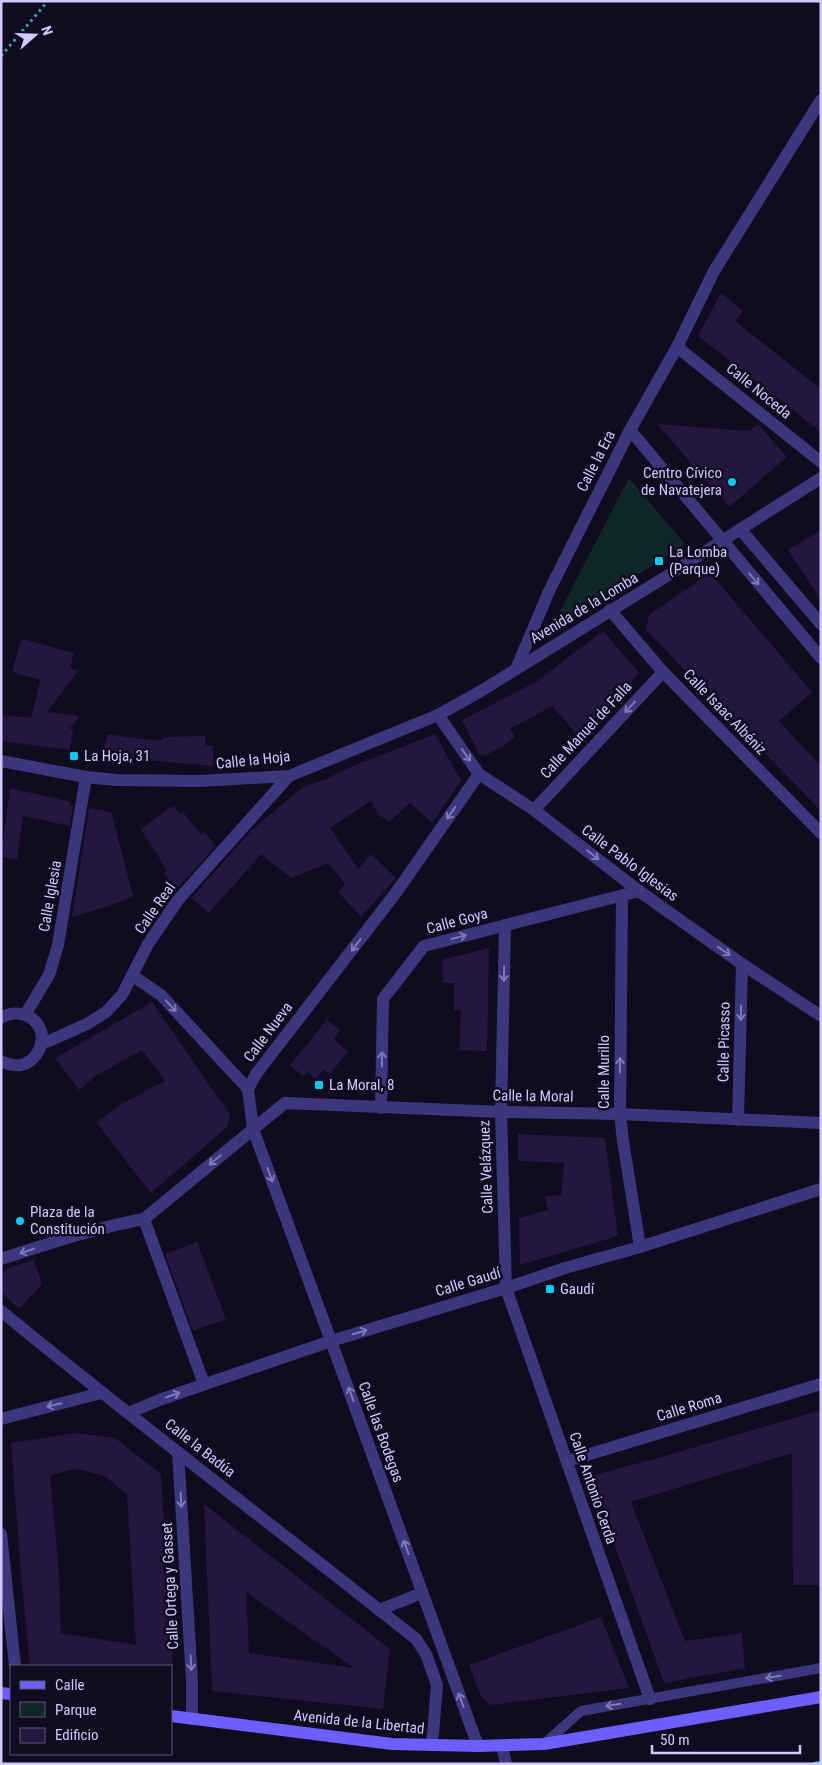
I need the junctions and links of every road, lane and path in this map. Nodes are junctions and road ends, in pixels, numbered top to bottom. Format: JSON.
{"nodes":[{"id":1,"x":48,"y":1,"type":"edge"},
{"id":2,"x":1,"y":56,"type":"edge"},
{"id":3,"x":821,"y":100,"type":"edge"},
{"id":4,"x":677,"y":347,"type":"junction"},
{"id":5,"x":630,"y":430,"type":"junction"},
{"id":6,"x":821,"y":462,"type":"edge"},
{"id":7,"x":821,"y":478,"type":"edge"},
{"id":8,"x":741,"y":530,"type":"junction"},
{"id":9,"x":723,"y":541,"type":"junction"},
{"id":10,"x":610,"y":610,"type":"junction"},
{"id":11,"x":821,"y":624,"type":"edge"},
{"id":12,"x":821,"y":658,"type":"edge"},
{"id":13,"x":516,"y":669,"type":"junction"},
{"id":14,"x":663,"y":672,"type":"junction"},
{"id":15,"x":438,"y":715,"type":"junction"},
{"id":16,"x":1,"y":761,"type":"edge"},
{"id":17,"x":479,"y":774,"type":"junction"},
{"id":18,"x":289,"y":776,"type":"junction"},
{"id":19,"x":86,"y":777,"type":"junction"},
{"id":20,"x":534,"y":810,"type":"junction"},
{"id":21,"x":821,"y":833,"type":"edge"},
{"id":22,"x":639,"y":891,"type":"junction"},
{"id":23,"x":622,"y":896,"type":"junction"},
{"id":24,"x":506,"y":925,"type":"junction"},
{"id":25,"x":742,"y":964,"type":"junction"},
{"id":26,"x":133,"y":976,"type":"junction"},
{"id":27,"x":25,"y":1015,"type":"junction"},
{"id":28,"x":821,"y":1016,"type":"edge"},
{"id":29,"x":1,"y":1018,"type":"edge"},
{"id":30,"x":41,"y":1043,"type":"junction"},
{"id":31,"x":1,"y":1061,"type":"edge"},
{"id":32,"x":248,"y":1089,"type":"junction"},
{"id":33,"x":381,"y":1108,"type":"junction"},
{"id":34,"x":501,"y":1112,"type":"junction"},
{"id":35,"x":620,"y":1114,"type":"junction"},
{"id":36,"x":738,"y":1120,"type":"junction"},
{"id":37,"x":821,"y":1123,"type":"edge"},
{"id":38,"x":253,"y":1129,"type":"junction"},
{"id":39,"x":821,"y":1189,"type":"edge"},
{"id":40,"x":144,"y":1220,"type":"junction"},
{"id":41,"x":640,"y":1247,"type":"junction"},
{"id":42,"x":1,"y":1259,"type":"edge"},
{"id":43,"x":506,"y":1288,"type":"junction"},
{"id":44,"x":1,"y":1311,"type":"edge"},
{"id":45,"x":332,"y":1341,"type":"junction"},
{"id":46,"x":204,"y":1384,"type":"junction"},
{"id":47,"x":821,"y":1384,"type":"edge"},
{"id":48,"x":101,"y":1392,"type":"junction"},
{"id":49,"x":128,"y":1413,"type":"junction"},
{"id":50,"x":1,"y":1419,"type":"edge"},
{"id":51,"x":178,"y":1452,"type":"junction"},
{"id":52,"x":566,"y":1461,"type":"junction"},
{"id":53,"x":1,"y":1534,"type":"edge"},
{"id":54,"x":422,"y":1593,"type":"junction"},
{"id":55,"x":379,"y":1610,"type":"junction"},
{"id":56,"x":416,"y":1639,"type":"junction"},
{"id":57,"x":447,"y":1661,"type":"junction"},
{"id":58,"x":15,"y":1665,"type":"edge"},
{"id":59,"x":821,"y":1668,"type":"edge"},
{"id":60,"x":821,"y":1698,"type":"edge"},
{"id":61,"x":650,"y":1699,"type":"junction"},
{"id":62,"x":172,"y":1716,"type":"edge"},
{"id":63,"x":192,"y":1719,"type":"junction"},
{"id":64,"x":544,"y":1744,"type":"junction"},
{"id":65,"x":432,"y":1745,"type":"junction"},
{"id":66,"x":502,"y":1745,"type":"junction"},
{"id":67,"x":478,"y":1746,"type":"junction"},
{"id":68,"x":506,"y":1764,"type":"edge"}],
"edges":[{"from":1,"to":2,"type":"path"},
{"from":3,"to":4,"type":"street","name":"Calle la Era"},
{"from":4,"to":5,"type":"street","name":"Calle la Era"},
{"from":4,"to":6,"type":"street","name":"Calle Noceda"},
{"from":5,"to":9,"type":"street"},
{"from":5,"to":13,"type":"street","name":"Calle la Era"},
{"from":7,"to":8,"type":"street","name":"Avenida de la Lomba"},
{"from":8,"to":9,"type":"street","name":"Avenida de la Lomba"},
{"from":8,"to":11,"type":"street"},
{"from":9,"to":10,"type":"street","name":"Avenida de la Lomba"},
{"from":9,"to":12,"type":"street","one_way":true},
{"from":10,"to":13,"type":"street","name":"Avenida de la Lomba"},
{"from":10,"to":14,"type":"street","name":"Calle Isaac Albéniz"},
{"from":13,"to":15,"type":"street","name":"Calle la Hoja"},
{"from":14,"to":20,"type":"street","name":"Calle Manuel de Falla","one_way":true},
{"from":14,"to":21,"type":"street","name":"Calle Isaac Albéniz"},
{"from":15,"to":17,"type":"street","name":"Calle Pablo Iglesias","one_way":true},
{"from":15,"to":18,"type":"street","name":"Calle la Hoja"},
{"from":16,"to":19,"type":"street","name":"Calle la Hoja"},
{"from":17,"to":20,"type":"street","name":"Calle Pablo Iglesias"},
{"from":17,"to":32,"type":"street","name":"Calle Nueva","one_way":true},
{"from":18,"to":19,"type":"street","name":"Calle la Hoja"},
{"from":18,"to":26,"type":"street","name":"Calle Real"},
{"from":19,"to":27,"type":"street","name":"Calle Iglesia"},
{"from":20,"to":22,"type":"street","name":"Calle Pablo Iglesias","one_way":true},
{"from":22,"to":23,"type":"street","name":"Calle Goya"},
{"from":22,"to":25,"type":"street","name":"Calle Pablo Iglesias","one_way":true},
{"from":23,"to":24,"type":"street","name":"Calle Goya"},
{"from":35,"to":23,"type":"street","name":"Calle Murillo","one_way":true},
{"from":33,"to":24,"type":"street","name":"Calle Goya","one_way":true},
{"from":24,"to":34,"type":"street","name":"Calle Velázquez","one_way":true},
{"from":25,"to":28,"type":"street","name":"Calle Pablo Iglesias"},
{"from":25,"to":36,"type":"street","name":"Calle Picasso","one_way":true},
{"from":26,"to":30,"type":"street","name":"Calle Real"},
{"from":26,"to":32,"type":"street","one_way":true},
{"from":27,"to":29,"type":"street"},
{"from":27,"to":30,"type":"street"},
{"from":30,"to":31,"type":"street"},
{"from":32,"to":38,"type":"street"},
{"from":33,"to":34,"type":"street","name":"Calle la Moral"},
{"from":33,"to":38,"type":"street","name":"Calle la Moral"},
{"from":34,"to":35,"type":"street","name":"Calle la Moral"},
{"from":34,"to":43,"type":"street","name":"Calle Velázquez"},
{"from":35,"to":36,"type":"street","name":"Calle la Moral"},
{"from":35,"to":41,"type":"street","name":"Calle Murillo"},
{"from":36,"to":37,"type":"street","name":"Calle la Moral"},
{"from":38,"to":40,"type":"street","one_way":true},
{"from":38,"to":45,"type":"street","name":"Calle las Bodegas","one_way":true},
{"from":39,"to":41,"type":"street","name":"Calle Gaudí"},
{"from":40,"to":42,"type":"street","one_way":true},
{"from":40,"to":46,"type":"street"},
{"from":41,"to":43,"type":"street","name":"Calle Gaudí"},
{"from":45,"to":43,"type":"street","name":"Calle Gaudí","one_way":true},
{"from":43,"to":52,"type":"street","name":"Calle Antonio Cerda"},
{"from":44,"to":48,"type":"street","name":"Calle la Badúa"},
{"from":45,"to":46,"type":"street","name":"Calle Gaudí"},
{"from":54,"to":45,"type":"street","name":"Calle las Bodegas","one_way":true},
{"from":49,"to":46,"type":"street","name":"Calle Gaudí","one_way":true},
{"from":47,"to":52,"type":"street","name":"Calle Roma"},
{"from":48,"to":49,"type":"street","name":"Calle la Badúa"},
{"from":48,"to":50,"type":"street","one_way":true},
{"from":49,"to":51,"type":"street","name":"Calle la Badúa"},
{"from":51,"to":55,"type":"street","name":"Calle la Badúa"},
{"from":51,"to":63,"type":"street","name":"Calle Ortega y Gasset","one_way":true},
{"from":52,"to":61,"type":"street","name":"Calle Antonio Cerda"},
{"from":53,"to":58,"type":"street"},
{"from":54,"to":55,"type":"street"},
{"from":54,"to":57,"type":"street","name":"Calle las Bodegas"},
{"from":55,"to":56,"type":"street","name":"Calle la Badúa"},
{"from":56,"to":57,"type":"street"},
{"from":56,"to":65,"type":"street","name":"Calle la Badúa"},
{"from":67,"to":57,"type":"street","name":"Calle las Bodegas","one_way":true},
{"from":59,"to":61,"type":"lane","one_way":true},
{"from":60,"to":64,"type":"main road","name":"Avenida de la Libertad"},
{"from":61,"to":64,"type":"lane","one_way":true},
{"from":62,"to":63,"type":"main road","name":"Avenida de la Libertad"},
{"from":63,"to":65,"type":"main road","name":"Avenida de la Libertad"},
{"from":64,"to":66,"type":"main road","name":"Avenida de la Libertad"},
{"from":65,"to":67,"type":"main road","name":"Avenida de la Libertad"},
{"from":66,"to":67,"type":"main road","name":"Avenida de la Libertad"},
{"from":66,"to":68,"type":"street"}]}
